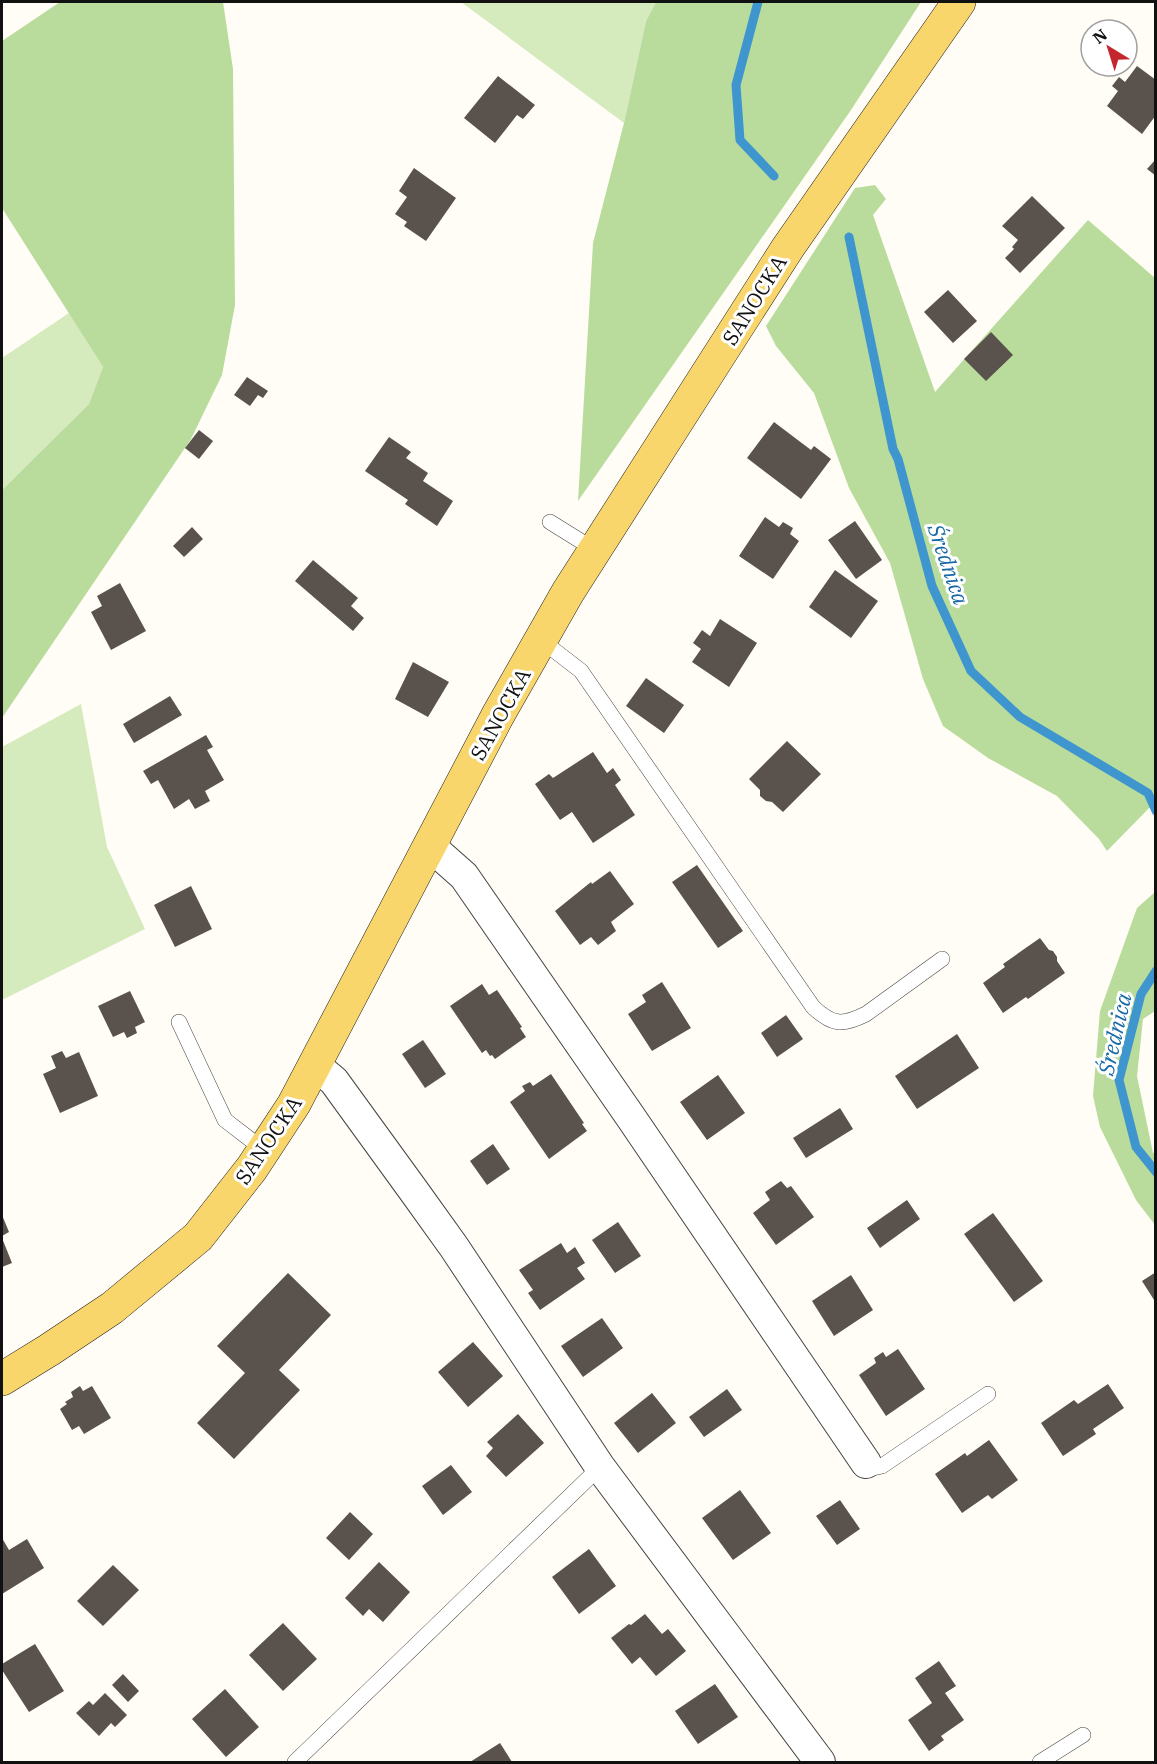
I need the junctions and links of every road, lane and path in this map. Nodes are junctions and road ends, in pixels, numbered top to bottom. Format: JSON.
{"nodes":[{"id":1,"x":959,"y":2,"type":"edge"},
{"id":2,"x":550,"y":522,"type":"dead end"},
{"id":3,"x":595,"y":550,"type":"junction"},
{"id":4,"x":541,"y":640,"type":"junction"},
{"id":5,"x":429,"y":845,"type":"junction"},
{"id":6,"x":942,"y":959,"type":"dead end"},
{"id":7,"x":179,"y":1022,"type":"dead end"},
{"id":8,"x":315,"y":1065,"type":"junction"},
{"id":9,"x":264,"y":1150,"type":"junction"},
{"id":10,"x":2,"y":1379,"type":"edge"},
{"id":11,"x":988,"y":1394,"type":"dead end"},
{"id":12,"x":866,"y":1463,"type":"joint"},
{"id":13,"x":600,"y":1467,"type":"junction"},
{"id":14,"x":1083,"y":1735,"type":"dead end"},
{"id":15,"x":295,"y":1762,"type":"edge"},
{"id":16,"x":820,"y":1762,"type":"edge"},
{"id":17,"x":1040,"y":1762,"type":"edge"}],
"edges":[{"from":1,"to":3,"type":"main road","name":"SANOCKA"},
{"from":2,"to":3,"type":"lane"},
{"from":3,"to":4,"type":"main road","name":"SANOCKA"},
{"from":4,"to":5,"type":"main road","name":"SANOCKA"},
{"from":4,"to":6,"type":"lane"},
{"from":5,"to":8,"type":"main road","name":"SANOCKA"},
{"from":5,"to":12,"type":"street"},
{"from":7,"to":9,"type":"lane"},
{"from":8,"to":9,"type":"main road","name":"SANOCKA"},
{"from":8,"to":13,"type":"street"},
{"from":9,"to":10,"type":"main road","name":"SANOCKA"},
{"from":11,"to":12,"type":"lane"},
{"from":13,"to":15,"type":"lane"},
{"from":13,"to":16,"type":"street"},
{"from":14,"to":17,"type":"lane"}]}
